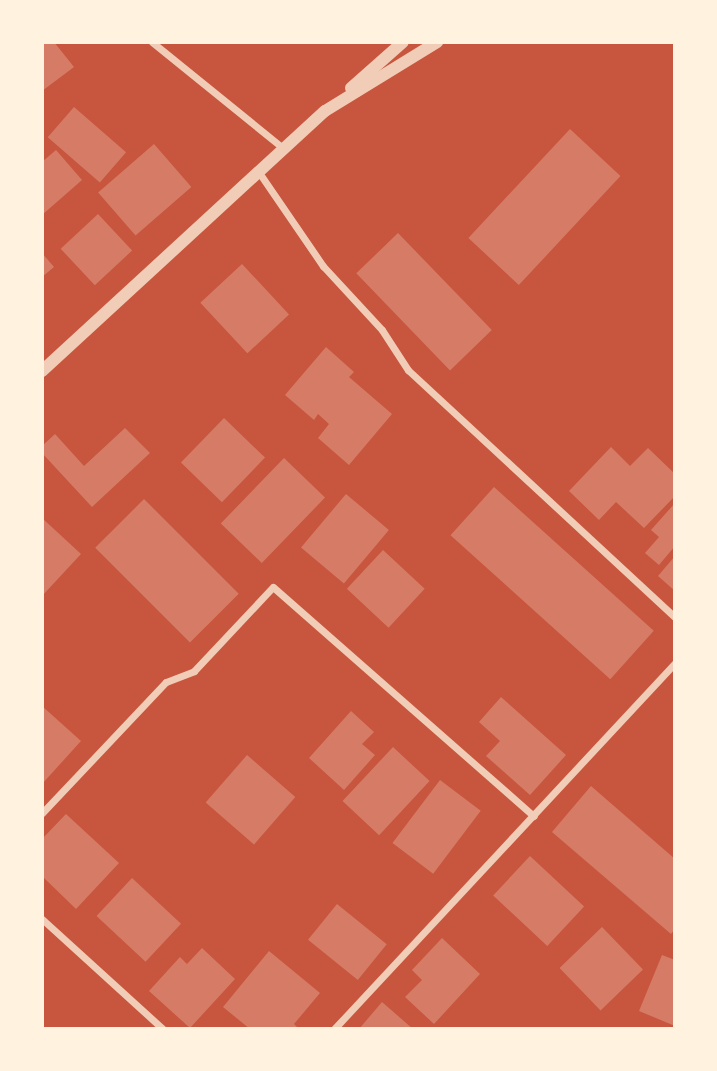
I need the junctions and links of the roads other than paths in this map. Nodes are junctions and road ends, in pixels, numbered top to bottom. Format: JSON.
{"nodes":[{"id":1,"x":152,"y":42,"type":"edge"},
{"id":2,"x":403,"y":42,"type":"edge"},
{"id":3,"x":437,"y":42,"type":"edge"},
{"id":4,"x":325,"y":111,"type":"junction"},
{"id":5,"x":282,"y":148,"type":"junction"},
{"id":6,"x":260,"y":174,"type":"junction"},
{"id":7,"x":42,"y":371,"type":"edge"},
{"id":8,"x":675,"y":617,"type":"edge"},
{"id":9,"x":675,"y":663,"type":"edge"},
{"id":10,"x":42,"y":813,"type":"edge"},
{"id":11,"x":534,"y":816,"type":"junction"},
{"id":12,"x":42,"y":919,"type":"edge"},
{"id":13,"x":163,"y":1029,"type":"edge"},
{"id":14,"x":334,"y":1029,"type":"edge"}],
"edges":[{"from":1,"to":5,"type":"street"},
{"from":2,"to":4,"type":"street"},
{"from":3,"to":4,"type":"street"},
{"from":4,"to":5,"type":"street"},
{"from":5,"to":6,"type":"street"},
{"from":6,"to":7,"type":"street"},
{"from":6,"to":8,"type":"street"},
{"from":9,"to":11,"type":"street"},
{"from":10,"to":11,"type":"street"},
{"from":11,"to":14,"type":"street"},
{"from":12,"to":13,"type":"street"}]}
